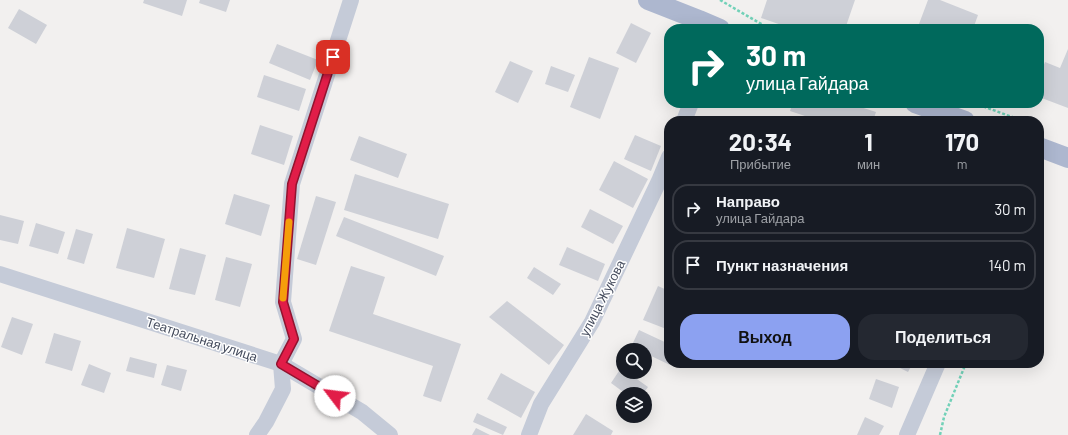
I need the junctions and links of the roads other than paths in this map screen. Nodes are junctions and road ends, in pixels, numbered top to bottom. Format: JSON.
{"nodes":[{"id":1,"x":351,"y":0,"type":"edge"},
{"id":2,"x":648,"y":0,"type":"edge"},
{"id":3,"x":708,"y":24,"type":"edge"},
{"id":4,"x":929,"y":108,"type":"edge"},
{"id":5,"x":951,"y":116,"type":"edge"},
{"id":6,"x":1044,"y":149,"type":"edge"},
{"id":7,"x":1068,"y":158,"type":"edge"},
{"id":8,"x":664,"y":169,"type":"edge"},
{"id":9,"x":0,"y":274,"type":"edge"},
{"id":10,"x":281,"y":364,"type":"junction"},
{"id":11,"x":936,"y":368,"type":"edge"},
{"id":12,"x":257,"y":435,"type":"edge"},
{"id":13,"x":390,"y":435,"type":"edge"},
{"id":14,"x":529,"y":435,"type":"edge"},
{"id":15,"x":906,"y":435,"type":"edge"}],
"edges":[{"from":1,"to":10,"type":"street"},
{"from":2,"to":3,"type":"main road"},
{"from":4,"to":5,"type":"main road"},
{"from":6,"to":7,"type":"main road"},
{"from":8,"to":14,"type":"street","name":"улица Жукова"},
{"from":9,"to":10,"type":"street","name":"Театральная улица"},
{"from":10,"to":12,"type":"street"},
{"from":10,"to":13,"type":"street","name":"Театральная улица"},
{"from":11,"to":15,"type":"street"}]}
